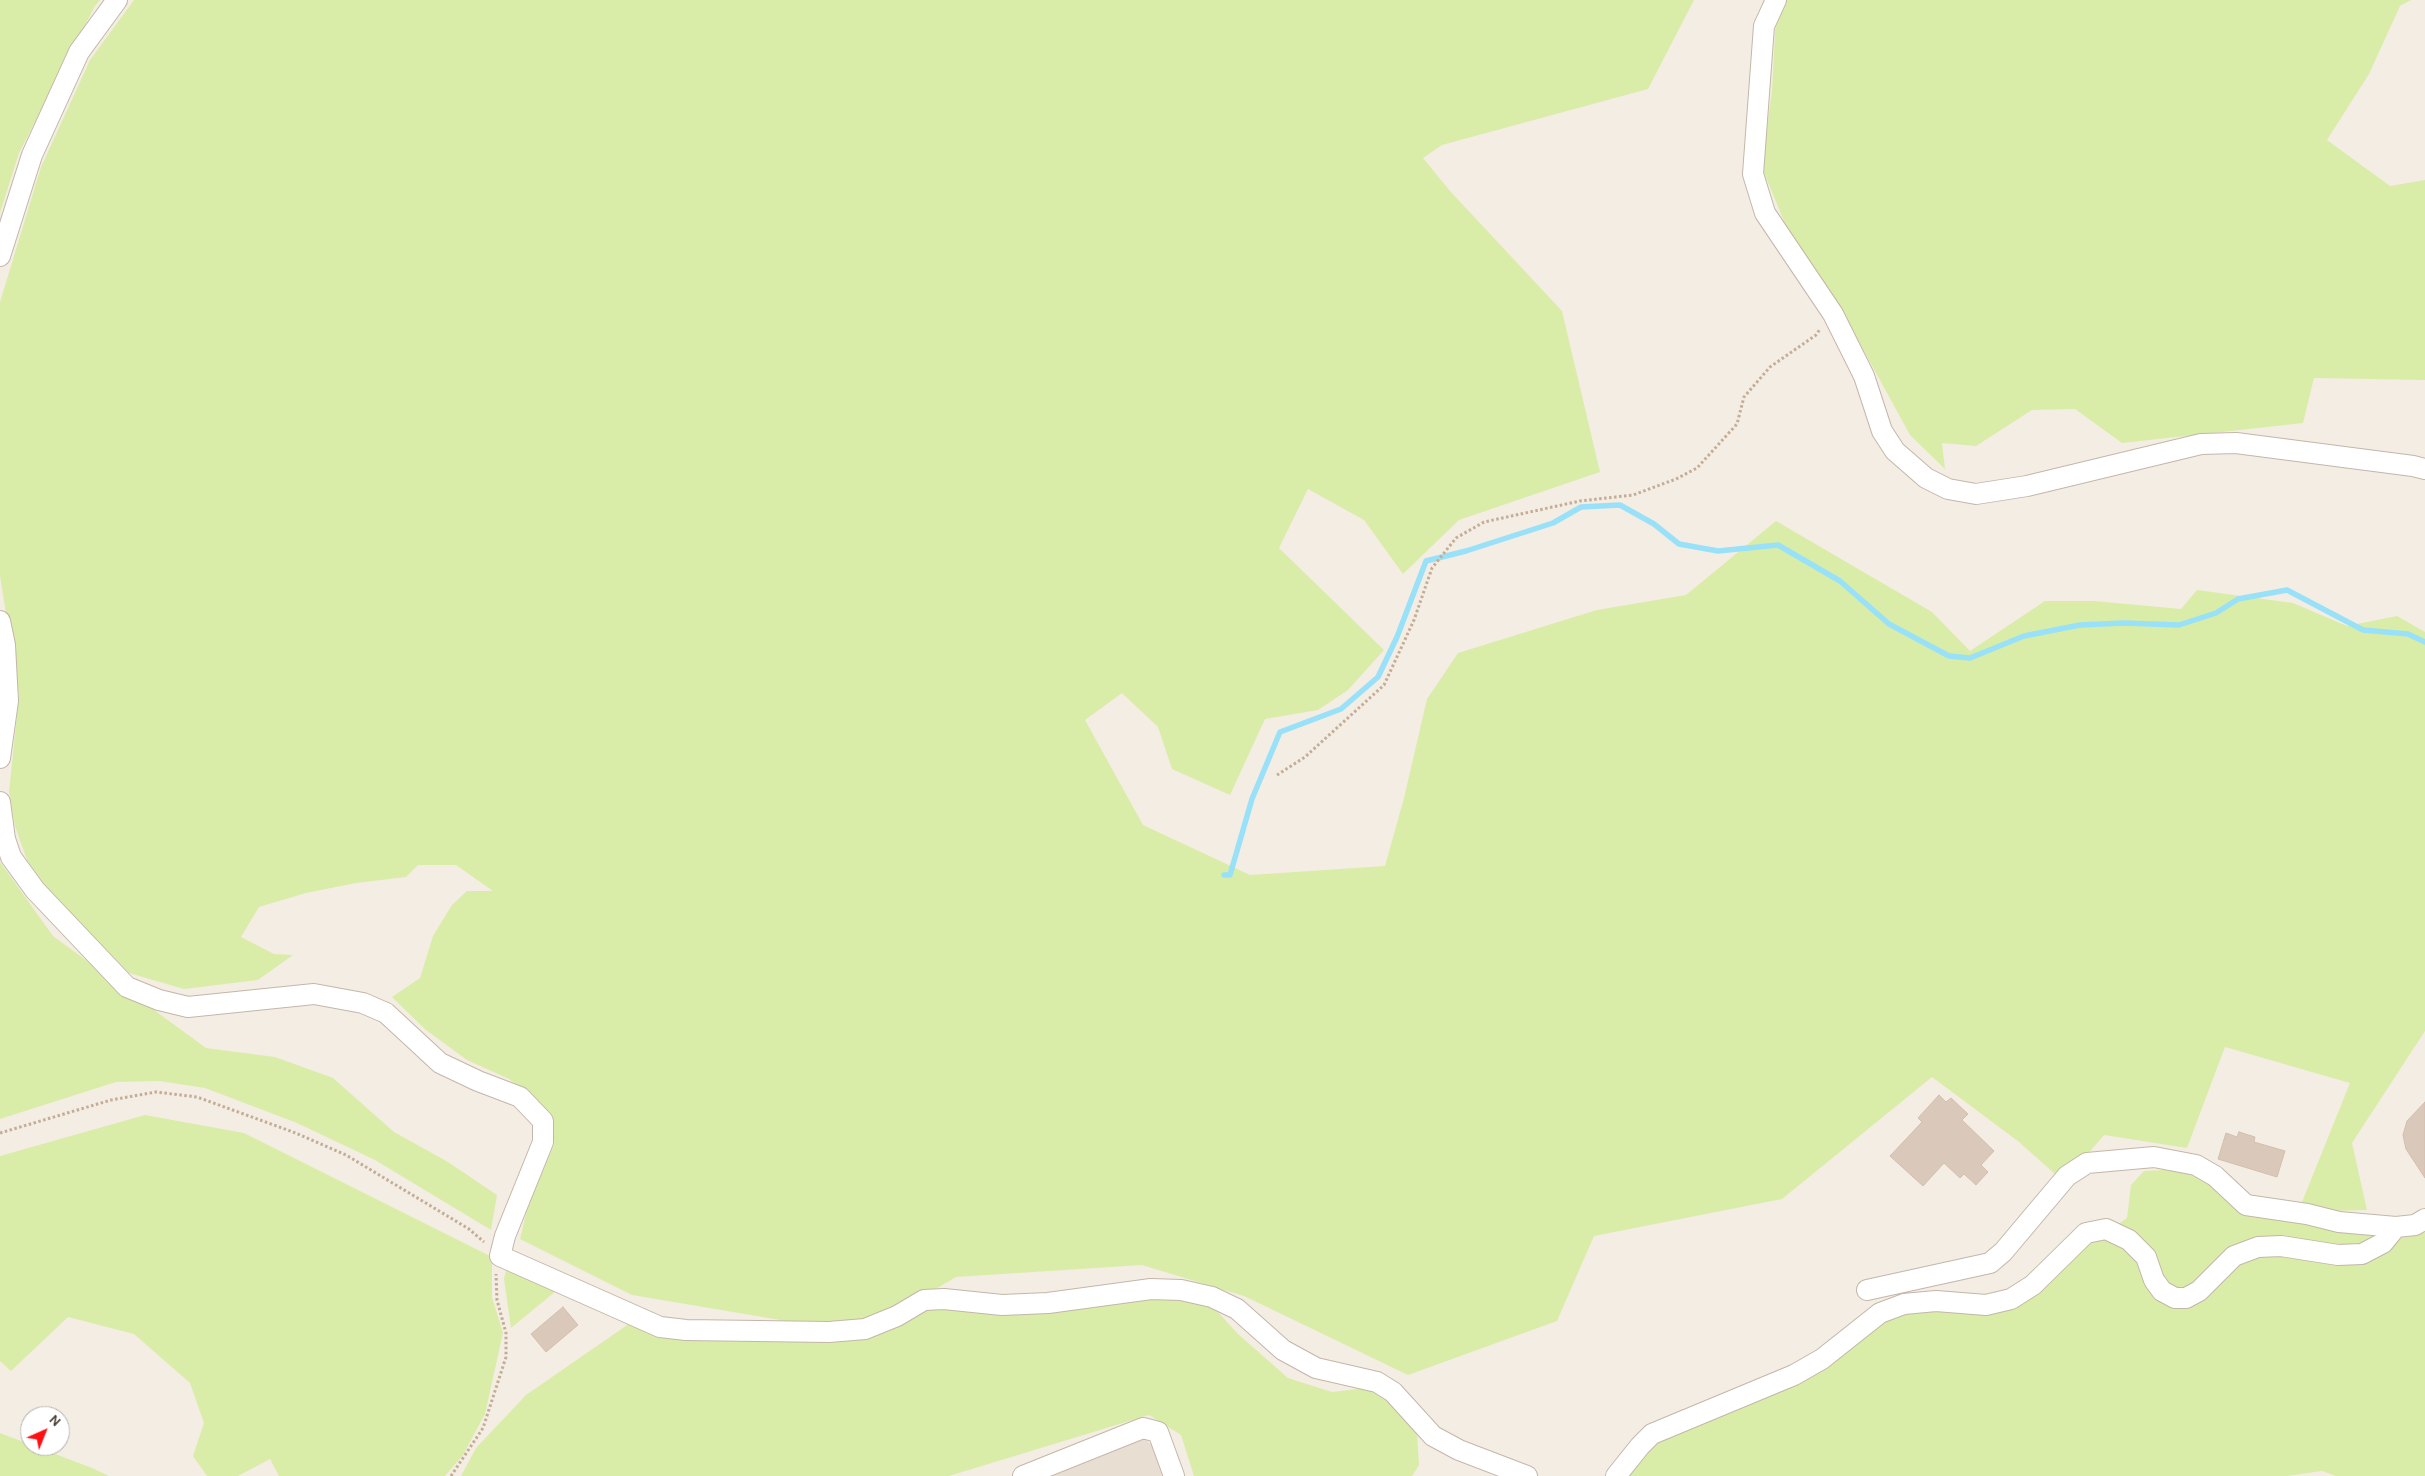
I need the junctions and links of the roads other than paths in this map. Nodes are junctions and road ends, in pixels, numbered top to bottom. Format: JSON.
{"nodes":[{"id":1,"x":117,"y":0,"type":"edge"},
{"id":2,"x":1776,"y":0,"type":"edge"},
{"id":3,"x":0,"y":256,"type":"edge"},
{"id":4,"x":2425,"y":469,"type":"edge"},
{"id":5,"x":0,"y":621,"type":"edge"},
{"id":6,"x":0,"y":758,"type":"edge"},
{"id":7,"x":0,"y":802,"type":"edge"},
{"id":8,"x":2425,"y":1219,"type":"edge"},
{"id":9,"x":2396,"y":1227,"type":"junction"},
{"id":10,"x":1867,"y":1290,"type":"dead end"},
{"id":11,"x":1023,"y":1476,"type":"edge"},
{"id":12,"x":1174,"y":1476,"type":"edge"},
{"id":13,"x":1527,"y":1476,"type":"edge"},
{"id":14,"x":1616,"y":1476,"type":"edge"}],
"edges":[{"from":1,"to":3,"type":"street"},
{"from":2,"to":4,"type":"street"},
{"from":5,"to":6,"type":"street"},
{"from":7,"to":13,"type":"street"},
{"from":8,"to":9,"type":"street"},
{"from":9,"to":10,"type":"street"},
{"from":9,"to":14,"type":"street"},
{"from":11,"to":12,"type":"street"}]}
